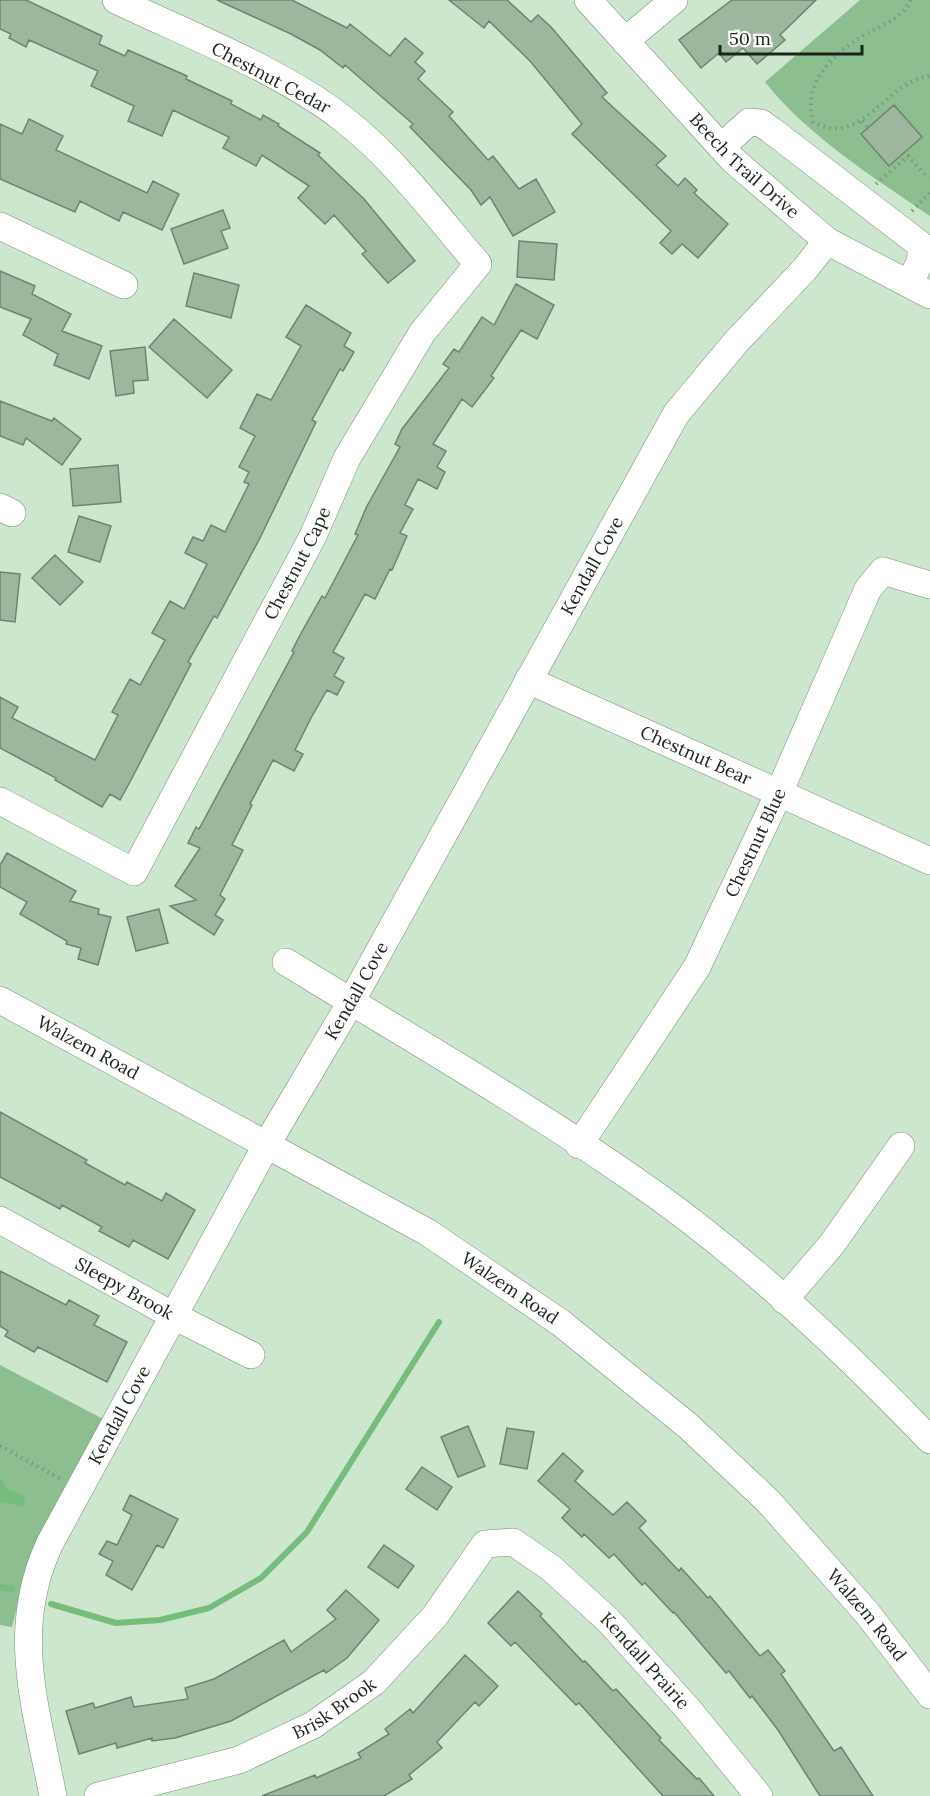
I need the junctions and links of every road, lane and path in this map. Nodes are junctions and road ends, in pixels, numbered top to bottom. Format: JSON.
{"nodes":[{"id":1,"x":116,"y":0,"type":"edge"},
{"id":2,"x":588,"y":0,"type":"edge"},
{"id":3,"x":674,"y":0,"type":"edge"},
{"id":4,"x":911,"y":0,"type":"edge"},
{"id":5,"x":625,"y":41,"type":"junction"},
{"id":6,"x":930,"y":76,"type":"edge"},
{"id":7,"x":862,"y":121,"type":"junction"},
{"id":8,"x":868,"y":128,"type":"dead end"},
{"id":9,"x":721,"y":147,"type":"junction"},
{"id":10,"x":928,"y":178,"type":"dead end"},
{"id":11,"x":859,"y":199,"type":"junction"},
{"id":12,"x":0,"y":226,"type":"edge"},
{"id":13,"x":827,"y":241,"type":"junction"},
{"id":14,"x":478,"y":264,"type":"joint"},
{"id":15,"x":124,"y":285,"type":"dead end"},
{"id":16,"x":919,"y":289,"type":"edge"},
{"id":17,"x":930,"y":585,"type":"edge"},
{"id":18,"x":528,"y":680,"type":"junction"},
{"id":19,"x":778,"y":795,"type":"junction"},
{"id":20,"x":0,"y":801,"type":"edge"},
{"id":21,"x":930,"y":861,"type":"edge"},
{"id":22,"x":286,"y":962,"type":"dead end"},
{"id":23,"x":0,"y":1000,"type":"edge"},
{"id":24,"x":351,"y":1002,"type":"junction"},
{"id":25,"x":267,"y":1144,"type":"junction"},
{"id":26,"x":579,"y":1145,"type":"junction"},
{"id":27,"x":901,"y":1146,"type":"dead end"},
{"id":28,"x":0,"y":1220,"type":"edge"},
{"id":29,"x":784,"y":1300,"type":"junction"},
{"id":30,"x":172,"y":1315,"type":"junction"},
{"id":31,"x":251,"y":1354,"type":"dead end"},
{"id":32,"x":930,"y":1440,"type":"edge"},
{"id":33,"x":0,"y":1446,"type":"edge"},
{"id":34,"x":67,"y":1482,"type":"dead end"},
{"id":35,"x":513,"y":1542,"type":"joint"},
{"id":36,"x":930,"y":1695,"type":"edge"},
{"id":37,"x":53,"y":1796,"type":"edge"},
{"id":38,"x":98,"y":1796,"type":"edge"},
{"id":39,"x":759,"y":1796,"type":"edge"}],
"edges":[{"from":1,"to":14,"type":"street","name":"Chestnut Cedar"},
{"from":2,"to":5,"type":"street","name":"Beech Trail Drive"},
{"from":3,"to":5,"type":"street"},
{"from":4,"to":7,"type":"path"},
{"from":5,"to":9,"type":"street","name":"Beech Trail Drive"},
{"from":6,"to":7,"type":"path"},
{"from":7,"to":8,"type":"path"},
{"from":9,"to":11,"type":"street"},
{"from":9,"to":13,"type":"street","name":"Beech Trail Drive"},
{"from":10,"to":11,"type":"path"},
{"from":11,"to":16,"type":"street"},
{"from":12,"to":15,"type":"street"},
{"from":13,"to":16,"type":"street","name":"Beech Trail Drive"},
{"from":13,"to":18,"type":"street","name":"Kendall Cove"},
{"from":14,"to":20,"type":"street","name":"Chestnut Cape"},
{"from":17,"to":19,"type":"street","name":"Chestnut Blue"},
{"from":18,"to":19,"type":"street","name":"Chestnut Bear"},
{"from":18,"to":24,"type":"street","name":"Kendall Cove"},
{"from":19,"to":21,"type":"street","name":"Chestnut Bear"},
{"from":19,"to":26,"type":"street","name":"Chestnut Blue"},
{"from":22,"to":24,"type":"street"},
{"from":23,"to":25,"type":"street","name":"Walzem Road"},
{"from":24,"to":25,"type":"street","name":"Kendall Cove"},
{"from":24,"to":26,"type":"street"},
{"from":25,"to":30,"type":"street","name":"Kendall Cove"},
{"from":25,"to":36,"type":"street","name":"Walzem Road"},
{"from":26,"to":29,"type":"street"},
{"from":27,"to":29,"type":"street"},
{"from":28,"to":30,"type":"street","name":"Sleepy Brook"},
{"from":29,"to":32,"type":"street"},
{"from":30,"to":31,"type":"street","name":"Sleepy Brook"},
{"from":30,"to":37,"type":"street","name":"Kendall Cove"},
{"from":33,"to":34,"type":"path"},
{"from":35,"to":38,"type":"street","name":"Brisk Brook"},
{"from":35,"to":39,"type":"street","name":"Kendall Prairie"}]}
